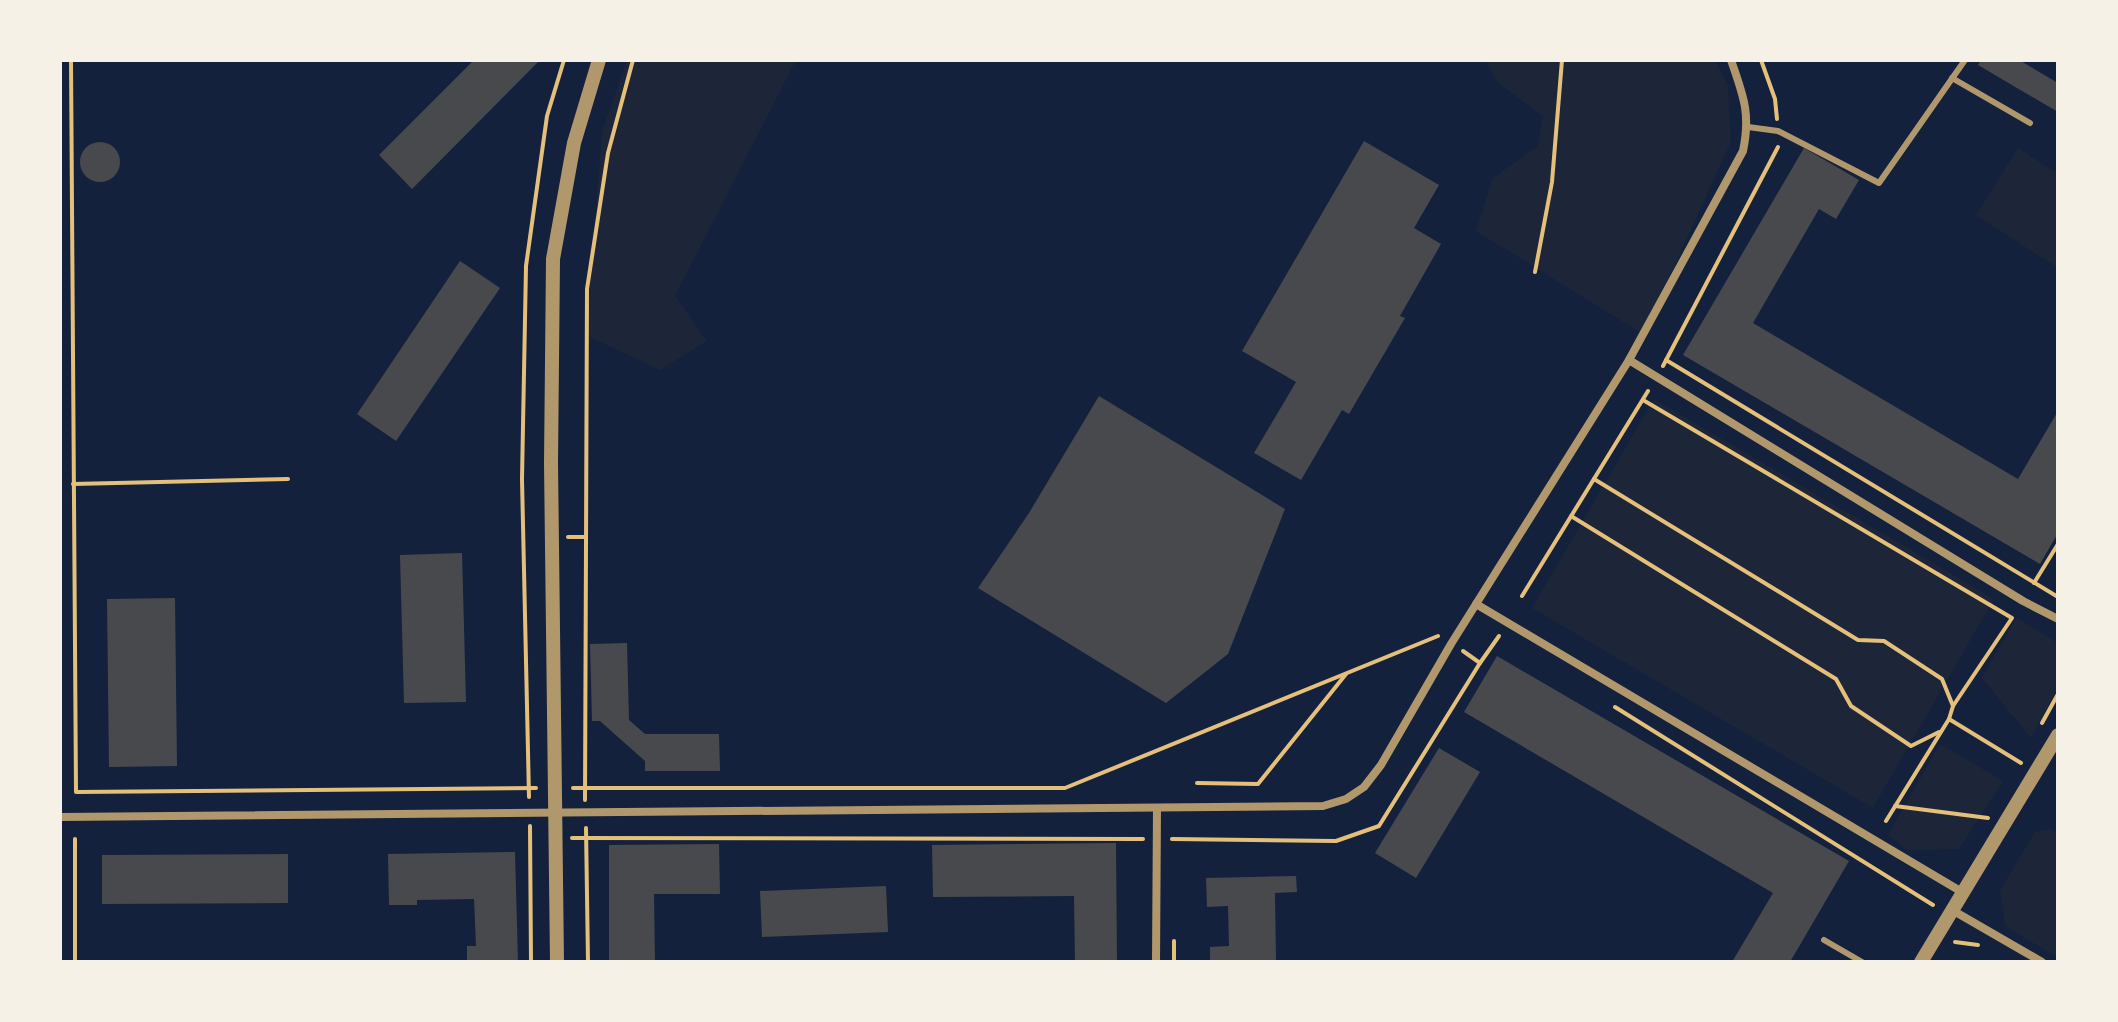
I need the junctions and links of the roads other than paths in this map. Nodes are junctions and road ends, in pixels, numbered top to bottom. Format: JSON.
{"nodes":[{"id":1,"x":599,"y":60,"type":"edge"},
{"id":2,"x":1731,"y":60,"type":"edge"},
{"id":3,"x":1965,"y":60,"type":"edge"},
{"id":4,"x":1952,"y":78,"type":"junction"},
{"id":5,"x":2030,"y":123,"type":"dead end"},
{"id":6,"x":1748,"y":127,"type":"junction"},
{"id":7,"x":1629,"y":360,"type":"junction"},
{"id":8,"x":1476,"y":604,"type":"junction"},
{"id":9,"x":2058,"y":619,"type":"edge"},
{"id":10,"x":2058,"y":735,"type":"edge"},
{"id":11,"x":1157,"y":808,"type":"junction"},
{"id":12,"x":555,"y":813,"type":"junction"},
{"id":13,"x":60,"y":817,"type":"edge"},
{"id":14,"x":1962,"y":892,"type":"junction"},
{"id":15,"x":1952,"y":910,"type":"junction"},
{"id":16,"x":1824,"y":940,"type":"dead end"},
{"id":17,"x":557,"y":962,"type":"edge"},
{"id":18,"x":1156,"y":962,"type":"edge"},
{"id":19,"x":1862,"y":962,"type":"edge"},
{"id":20,"x":1921,"y":962,"type":"edge"},
{"id":21,"x":2042,"y":962,"type":"edge"}],
"edges":[{"from":1,"to":12,"type":"street"},
{"from":2,"to":6,"type":"street"},
{"from":3,"to":4,"type":"lane"},
{"from":4,"to":5,"type":"lane"},
{"from":4,"to":6,"type":"lane"},
{"from":6,"to":7,"type":"street"},
{"from":7,"to":8,"type":"street"},
{"from":7,"to":9,"type":"street"},
{"from":8,"to":11,"type":"street"},
{"from":8,"to":14,"type":"street"},
{"from":10,"to":14,"type":"street"},
{"from":11,"to":12,"type":"street"},
{"from":11,"to":18,"type":"street"},
{"from":12,"to":13,"type":"street"},
{"from":12,"to":17,"type":"street"},
{"from":14,"to":15,"type":"street"},
{"from":15,"to":20,"type":"street"},
{"from":15,"to":21,"type":"street"},
{"from":16,"to":19,"type":"lane"}]}
